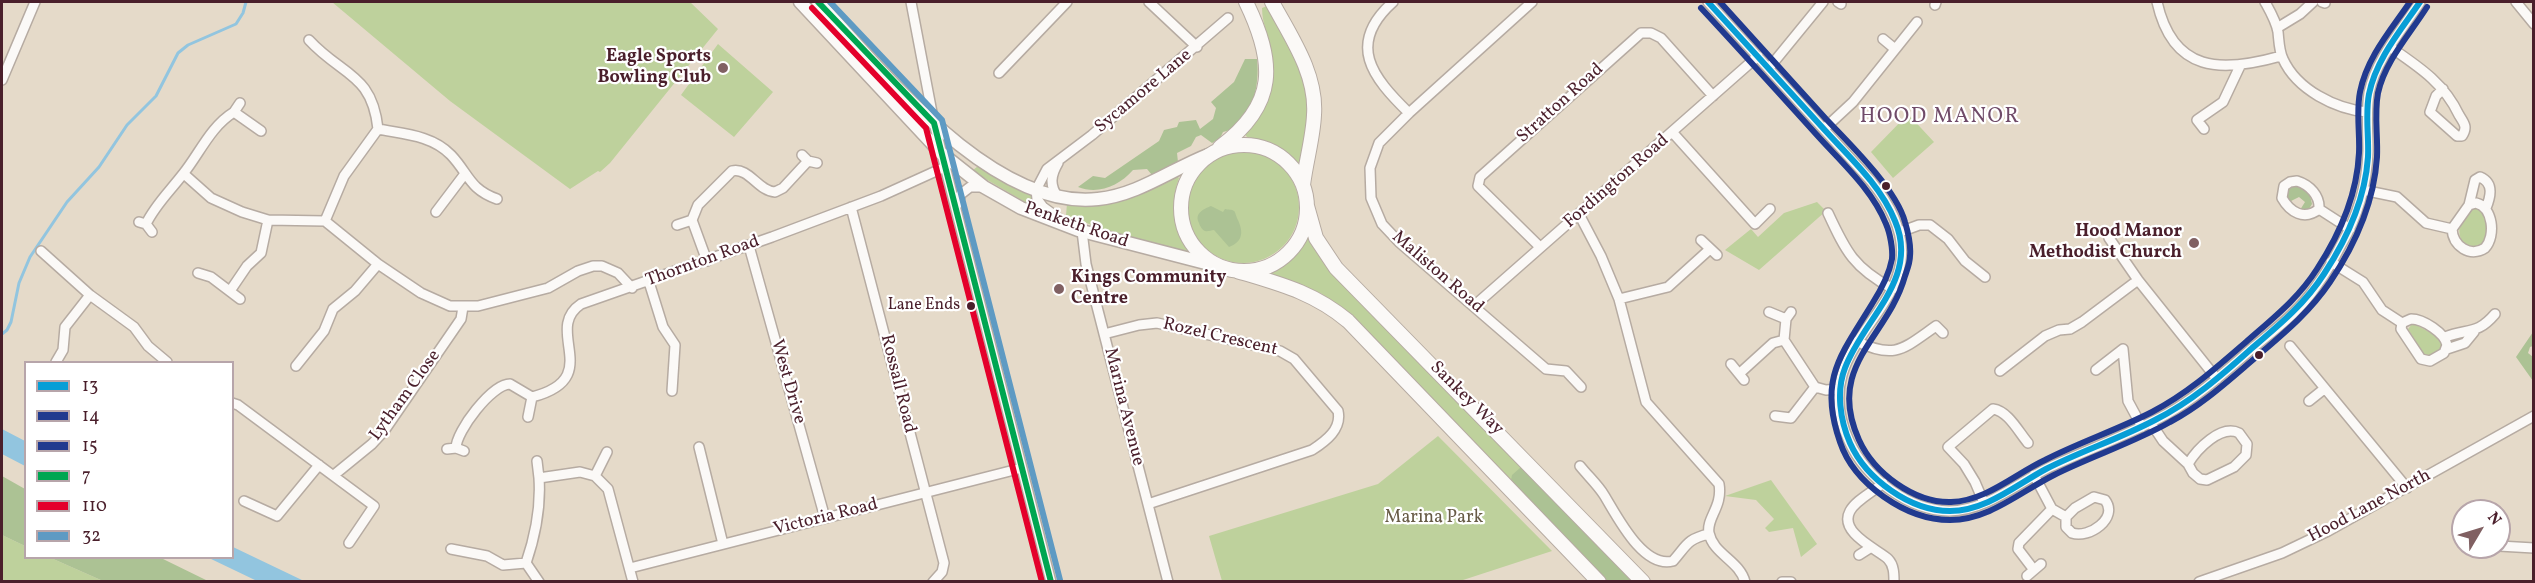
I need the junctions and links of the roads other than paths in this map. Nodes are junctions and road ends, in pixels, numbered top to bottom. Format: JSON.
{"nodes":[{"id":1,"x":35,"y":2,"type":"edge"},
{"id":2,"x":800,"y":2,"type":"edge"},
{"id":3,"x":818,"y":2,"type":"edge"},
{"id":4,"x":910,"y":2,"type":"edge"},
{"id":5,"x":1067,"y":2,"type":"edge"},
{"id":6,"x":1149,"y":2,"type":"edge"},
{"id":7,"x":1247,"y":2,"type":"edge"},
{"id":8,"x":1272,"y":2,"type":"edge"},
{"id":9,"x":1393,"y":2,"type":"edge"},
{"id":10,"x":1532,"y":2,"type":"edge"},
{"id":11,"x":1708,"y":2,"type":"edge"},
{"id":12,"x":1823,"y":2,"type":"edge"},
{"id":13,"x":2157,"y":2,"type":"edge"},
{"id":14,"x":2265,"y":2,"type":"edge"},
{"id":15,"x":2313,"y":2,"type":"edge"},
{"id":16,"x":2420,"y":2,"type":"edge"},
{"id":17,"x":2516,"y":2,"type":"edge"},
{"id":18,"x":1228,"y":18,"type":"dead end"},
{"id":19,"x":1917,"y":22,"type":"dead end"},
{"id":20,"x":2534,"y":24,"type":"edge"},
{"id":21,"x":2277,"y":28,"type":"junction"},
{"id":22,"x":308,"y":39,"type":"dead end"},
{"id":23,"x":1883,"y":39,"type":"dead end"},
{"id":24,"x":847,"y":42,"type":"junction"},
{"id":25,"x":1197,"y":47,"type":"junction"},
{"id":26,"x":2390,"y":47,"type":"junction"},
{"id":27,"x":1895,"y":49,"type":"junction"},
{"id":28,"x":1758,"y":56,"type":"junction"},
{"id":29,"x":2281,"y":56,"type":"junction"},
{"id":30,"x":2240,"y":66,"type":"junction"},
{"id":31,"x":1769,"y":68,"type":"junction"},
{"id":32,"x":999,"y":73,"type":"dead end"},
{"id":33,"x":2,"y":80,"type":"edge"},
{"id":34,"x":2443,"y":89,"type":"junction"},
{"id":35,"x":1713,"y":96,"type":"junction"},
{"id":36,"x":240,"y":103,"type":"dead end"},
{"id":37,"x":234,"y":112,"type":"junction"},
{"id":38,"x":2367,"y":112,"type":"junction"},
{"id":39,"x":1409,"y":113,"type":"junction"},
{"id":40,"x":934,"y":123,"type":"junction"},
{"id":41,"x":1825,"y":128,"type":"junction"},
{"id":42,"x":378,"y":129,"type":"junction"},
{"id":43,"x":2204,"y":129,"type":"dead end"},
{"id":44,"x":261,"y":131,"type":"dead end"},
{"id":45,"x":1673,"y":134,"type":"junction"},
{"id":46,"x":941,"y":153,"type":"junction"},
{"id":47,"x":1209,"y":154,"type":"junction"},
{"id":48,"x":809,"y":160,"type":"dead end"},
{"id":49,"x":1058,"y":163,"type":"junction"},
{"id":50,"x":945,"y":167,"type":"junction"},
{"id":51,"x":184,"y":174,"type":"junction"},
{"id":52,"x":465,"y":175,"type":"junction"},
{"id":53,"x":1303,"y":185,"type":"junction"},
{"id":54,"x":984,"y":187,"type":"junction"},
{"id":55,"x":1036,"y":190,"type":"junction"},
{"id":56,"x":2363,"y":190,"type":"junction"},
{"id":57,"x":1058,"y":197,"type":"junction"},
{"id":58,"x":499,"y":200,"type":"dead end"},
{"id":59,"x":2469,"y":205,"type":"junction"},
{"id":60,"x":1307,"y":206,"type":"junction"},
{"id":61,"x":851,"y":207,"type":"junction"},
{"id":62,"x":955,"y":207,"type":"junction"},
{"id":63,"x":2486,"y":208,"type":"junction"},
{"id":64,"x":1770,"y":209,"type":"dead end"},
{"id":65,"x":2319,"y":209,"type":"dead end"},
{"id":66,"x":436,"y":212,"type":"dead end"},
{"id":67,"x":1828,"y":213,"type":"dead end"},
{"id":68,"x":1580,"y":216,"type":"junction"},
{"id":69,"x":268,"y":220,"type":"junction"},
{"id":70,"x":692,"y":220,"type":"junction"},
{"id":71,"x":325,"y":221,"type":"junction"},
{"id":72,"x":677,"y":225,"type":"dead end"},
{"id":73,"x":146,"y":226,"type":"dead end"},
{"id":74,"x":2350,"y":229,"type":"junction"},
{"id":75,"x":2452,"y":229,"type":"junction"},
{"id":76,"x":1080,"y":231,"type":"junction"},
{"id":77,"x":1900,"y":232,"type":"junction"},
{"id":78,"x":2109,"y":238,"type":"dead end"},
{"id":79,"x":1701,"y":240,"type":"dead end"},
{"id":80,"x":749,"y":246,"type":"junction"},
{"id":81,"x":1540,"y":247,"type":"junction"},
{"id":82,"x":41,"y":251,"type":"dead end"},
{"id":83,"x":707,"y":261,"type":"junction"},
{"id":84,"x":2331,"y":262,"type":"junction"},
{"id":85,"x":378,"y":264,"type":"junction"},
{"id":86,"x":1217,"y":266,"type":"junction"},
{"id":87,"x":1237,"y":271,"type":"junction"},
{"id":88,"x":198,"y":273,"type":"dead end"},
{"id":89,"x":1985,"y":277,"type":"dead end"},
{"id":90,"x":2138,"y":280,"type":"junction"},
{"id":91,"x":649,"y":282,"type":"junction"},
{"id":92,"x":632,"y":288,"type":"junction"},
{"id":93,"x":1893,"y":289,"type":"junction"},
{"id":94,"x":230,"y":291,"type":"junction"},
{"id":95,"x":90,"y":295,"type":"junction"},
{"id":96,"x":240,"y":299,"type":"dead end"},
{"id":97,"x":1619,"y":299,"type":"junction"},
{"id":98,"x":1474,"y":306,"type":"junction"},
{"id":99,"x":463,"y":307,"type":"junction"},
{"id":100,"x":1769,"y":312,"type":"dead end"},
{"id":101,"x":2495,"y":314,"type":"dead end"},
{"id":102,"x":2402,"y":323,"type":"junction"},
{"id":103,"x":2474,"y":332,"type":"junction"},
{"id":104,"x":1942,"y":333,"type":"dead end"},
{"id":105,"x":1104,"y":334,"type":"junction"},
{"id":106,"x":2445,"y":337,"type":"junction"},
{"id":107,"x":1784,"y":340,"type":"junction"},
{"id":108,"x":1856,"y":341,"type":"junction"},
{"id":109,"x":2290,"y":346,"type":"dead end"},
{"id":110,"x":2447,"y":349,"type":"junction"},
{"id":111,"x":57,"y":361,"type":"edge"},
{"id":112,"x":165,"y":361,"type":"edge"},
{"id":113,"x":1731,"y":364,"type":"dead end"},
{"id":114,"x":296,"y":366,"type":"dead end"},
{"id":115,"x":2000,"y":370,"type":"dead end"},
{"id":116,"x":2096,"y":370,"type":"dead end"},
{"id":117,"x":2217,"y":379,"type":"junction"},
{"id":118,"x":1581,"y":387,"type":"dead end"},
{"id":119,"x":1815,"y":387,"type":"junction"},
{"id":120,"x":1839,"y":389,"type":"junction"},
{"id":121,"x":2324,"y":389,"type":"junction"},
{"id":122,"x":672,"y":391,"type":"dead end"},
{"id":123,"x":532,"y":397,"type":"junction"},
{"id":124,"x":2309,"y":402,"type":"dead end"},
{"id":125,"x":234,"y":404,"type":"edge"},
{"id":126,"x":1775,"y":416,"type":"dead end"},
{"id":127,"x":2534,"y":416,"type":"edge"},
{"id":128,"x":528,"y":417,"type":"dead end"},
{"id":129,"x":2146,"y":425,"type":"junction"},
{"id":130,"x":2028,"y":442,"type":"dead end"},
{"id":131,"x":699,"y":447,"type":"dead end"},
{"id":132,"x":456,"y":450,"type":"dead end"},
{"id":133,"x":607,"y":452,"type":"dead end"},
{"id":134,"x":537,"y":461,"type":"dead end"},
{"id":135,"x":2188,"y":464,"type":"junction"},
{"id":136,"x":319,"y":465,"type":"junction"},
{"id":137,"x":1580,"y":466,"type":"dead end"},
{"id":138,"x":1022,"y":468,"type":"junction"},
{"id":139,"x":334,"y":475,"type":"junction"},
{"id":140,"x":595,"y":476,"type":"junction"},
{"id":141,"x":2034,"y":476,"type":"junction"},
{"id":142,"x":539,"y":478,"type":"junction"},
{"id":143,"x":1883,"y":483,"type":"junction"},
{"id":144,"x":2407,"y":488,"type":"junction"},
{"id":145,"x":925,"y":492,"type":"junction"},
{"id":146,"x":244,"y":501,"type":"dead end"},
{"id":147,"x":1984,"y":503,"type":"junction"},
{"id":148,"x":1148,"y":504,"type":"junction"},
{"id":149,"x":2052,"y":509,"type":"junction"},
{"id":150,"x":2066,"y":517,"type":"junction"},
{"id":151,"x":825,"y":518,"type":"junction"},
{"id":152,"x":1709,"y":534,"type":"junction"},
{"id":153,"x":350,"y":543,"type":"dead end"},
{"id":154,"x":723,"y":544,"type":"junction"},
{"id":155,"x":2511,"y":547,"type":"edge"},
{"id":156,"x":1870,"y":548,"type":"junction"},
{"id":157,"x":2534,"y":548,"type":"edge"},
{"id":158,"x":451,"y":549,"type":"dead end"},
{"id":159,"x":1859,"y":555,"type":"dead end"},
{"id":160,"x":526,"y":563,"type":"junction"},
{"id":161,"x":630,"y":568,"type":"junction"},
{"id":162,"x":2034,"y":570,"type":"dead end"},
{"id":163,"x":539,"y":582,"type":"edge"},
{"id":164,"x":633,"y":582,"type":"edge"},
{"id":165,"x":933,"y":582,"type":"edge"},
{"id":166,"x":1050,"y":582,"type":"edge"},
{"id":167,"x":1168,"y":582,"type":"edge"},
{"id":168,"x":1599,"y":582,"type":"edge"},
{"id":169,"x":1643,"y":582,"type":"edge"},
{"id":170,"x":1745,"y":582,"type":"edge"},
{"id":171,"x":1782,"y":582,"type":"edge"},
{"id":172,"x":1791,"y":582,"type":"edge"},
{"id":173,"x":1894,"y":582,"type":"edge"},
{"id":174,"x":2199,"y":582,"type":"edge"}],
"edges":[{"from":1,"to":33,"type":"street"},
{"from":2,"to":24,"type":"main road","name":"Penketh Road"},
{"from":3,"to":24,"type":"main road","name":"Penketh Road"},
{"from":4,"to":40,"type":"street"},
{"from":5,"to":32,"type":"street"},
{"from":6,"to":25,"type":"street"},
{"from":7,"to":47,"type":"highway"},
{"from":8,"to":53,"type":"highway"},
{"from":9,"to":39,"type":"street"},
{"from":10,"to":39,"type":"street","name":"Maliston Road"},
{"from":11,"to":28,"type":"street"},
{"from":12,"to":31,"type":"street"},
{"from":13,"to":30,"type":"street"},
{"from":14,"to":21,"type":"street"},
{"from":15,"to":21,"type":"street"},
{"from":16,"to":26,"type":"street"},
{"from":17,"to":20,"type":"street"},
{"from":18,"to":25,"type":"street","name":"Sycamore Lane"},
{"from":19,"to":27,"type":"street"},
{"from":21,"to":29,"type":"street"},
{"from":22,"to":42,"type":"street"},
{"from":23,"to":27,"type":"street"},
{"from":24,"to":40,"type":"main road","name":"Penketh Road"},
{"from":24,"to":46,"type":"main road","name":"Penketh Road"},
{"from":25,"to":49,"type":"street","name":"Sycamore Lane"},
{"from":26,"to":34,"type":"street"},
{"from":26,"to":38,"type":"street"},
{"from":27,"to":41,"type":"street"},
{"from":28,"to":31,"type":"street"},
{"from":28,"to":35,"type":"street","name":"Fordington Road"},
{"from":29,"to":30,"type":"street"},
{"from":29,"to":38,"type":"street"},
{"from":30,"to":43,"type":"street"},
{"from":31,"to":41,"type":"street"},
{"from":34,"to":34,"type":"street"},
{"from":35,"to":45,"type":"street","name":"Fordington Road"},
{"from":35,"to":81,"type":"street","name":"Stratton Road"},
{"from":36,"to":37,"type":"street"},
{"from":37,"to":44,"type":"street"},
{"from":37,"to":51,"type":"street"},
{"from":38,"to":56,"type":"street"},
{"from":39,"to":98,"type":"street","name":"Maliston Road"},
{"from":40,"to":46,"type":"street"},
{"from":40,"to":55,"type":"main road","name":"Penketh Road"},
{"from":41,"to":77,"type":"street"},
{"from":42,"to":52,"type":"street"},
{"from":42,"to":71,"type":"street"},
{"from":45,"to":64,"type":"street"},
{"from":45,"to":68,"type":"street","name":"Fordington Road"},
{"from":46,"to":50,"type":"street"},
{"from":46,"to":54,"type":"main road","name":"Penketh Road"},
{"from":47,"to":53,"type":"highway"},
{"from":47,"to":57,"type":"main road","name":"Penketh Road"},
{"from":47,"to":86,"type":"highway"},
{"from":48,"to":70,"type":"street"},
{"from":49,"to":55,"type":"street","name":"Sycamore Lane"},
{"from":49,"to":57,"type":"street"},
{"from":50,"to":61,"type":"street","name":"Thornton Road"},
{"from":50,"to":62,"type":"street"},
{"from":51,"to":69,"type":"street"},
{"from":51,"to":73,"type":"street"},
{"from":52,"to":58,"type":"street"},
{"from":52,"to":66,"type":"street"},
{"from":53,"to":60,"type":"highway"},
{"from":54,"to":62,"type":"street"},
{"from":54,"to":76,"type":"main road","name":"Penketh Road"},
{"from":55,"to":57,"type":"main road","name":"Penketh Road"},
{"from":55,"to":76,"type":"street"},
{"from":56,"to":74,"type":"street"},
{"from":56,"to":75,"type":"street"},
{"from":59,"to":63,"type":"street"},
{"from":59,"to":63,"type":"street"},
{"from":59,"to":75,"type":"street"},
{"from":60,"to":87,"type":"highway"},
{"from":60,"to":169,"type":"highway","name":"Sankey Way"},
{"from":61,"to":80,"type":"street","name":"Thornton Road"},
{"from":61,"to":145,"type":"street","name":"Rossall Road"},
{"from":62,"to":138,"type":"street"},
{"from":63,"to":75,"type":"street"},
{"from":65,"to":74,"type":"street"},
{"from":67,"to":93,"type":"street"},
{"from":68,"to":81,"type":"street","name":"Fordington Road"},
{"from":68,"to":97,"type":"street"},
{"from":69,"to":71,"type":"street"},
{"from":69,"to":94,"type":"street"},
{"from":70,"to":72,"type":"street"},
{"from":70,"to":83,"type":"street"},
{"from":71,"to":85,"type":"street"},
{"from":74,"to":84,"type":"street"},
{"from":76,"to":86,"type":"main road","name":"Penketh Road"},
{"from":76,"to":105,"type":"street","name":"Marina Avenue"},
{"from":77,"to":89,"type":"street"},
{"from":77,"to":93,"type":"street"},
{"from":78,"to":90,"type":"street"},
{"from":79,"to":97,"type":"street"},
{"from":80,"to":83,"type":"street","name":"Thornton Road"},
{"from":80,"to":151,"type":"street","name":"West Drive"},
{"from":81,"to":98,"type":"street","name":"Fordington Road"},
{"from":82,"to":95,"type":"street"},
{"from":83,"to":91,"type":"street","name":"Thornton Road"},
{"from":84,"to":102,"type":"street"},
{"from":84,"to":117,"type":"street"},
{"from":85,"to":99,"type":"street"},
{"from":85,"to":114,"type":"street"},
{"from":86,"to":87,"type":"highway"},
{"from":87,"to":168,"type":"highway","name":"Sankey Way"},
{"from":88,"to":94,"type":"street"},
{"from":90,"to":115,"type":"street"},
{"from":90,"to":117,"type":"street"},
{"from":91,"to":92,"type":"street","name":"Thornton Road"},
{"from":91,"to":122,"type":"street"},
{"from":92,"to":99,"type":"street","name":"Thornton Road"},
{"from":92,"to":123,"type":"street"},
{"from":93,"to":108,"type":"street"},
{"from":94,"to":96,"type":"street"},
{"from":95,"to":111,"type":"street"},
{"from":95,"to":112,"type":"street"},
{"from":97,"to":152,"type":"street"},
{"from":98,"to":118,"type":"street","name":"Maliston Road"},
{"from":99,"to":139,"type":"street","name":"Lytham Close"},
{"from":100,"to":107,"type":"street"},
{"from":101,"to":103,"type":"street"},
{"from":102,"to":106,"type":"street"},
{"from":102,"to":110,"type":"street"},
{"from":103,"to":106,"type":"street"},
{"from":103,"to":110,"type":"street"},
{"from":104,"to":108,"type":"street"},
{"from":105,"to":148,"type":"street","name":"Marina Avenue"},
{"from":105,"to":148,"type":"street","name":"Rozel Crescent"},
{"from":106,"to":110,"type":"street"},
{"from":107,"to":113,"type":"street"},
{"from":107,"to":119,"type":"street"},
{"from":108,"to":120,"type":"street"},
{"from":109,"to":121,"type":"street"},
{"from":116,"to":129,"type":"street"},
{"from":117,"to":129,"type":"street"},
{"from":119,"to":120,"type":"street"},
{"from":119,"to":126,"type":"street"},
{"from":120,"to":143,"type":"street"},
{"from":121,"to":124,"type":"street"},
{"from":121,"to":144,"type":"street"},
{"from":123,"to":128,"type":"street"},
{"from":123,"to":132,"type":"street"},
{"from":125,"to":136,"type":"street"},
{"from":127,"to":144,"type":"street","name":"Hood Lane North"},
{"from":129,"to":135,"type":"street"},
{"from":129,"to":141,"type":"street"},
{"from":130,"to":147,"type":"street"},
{"from":131,"to":154,"type":"street"},
{"from":133,"to":140,"type":"street"},
{"from":134,"to":142,"type":"street"},
{"from":135,"to":135,"type":"street"},
{"from":136,"to":139,"type":"street"},
{"from":136,"to":146,"type":"street"},
{"from":137,"to":152,"type":"street"},
{"from":138,"to":145,"type":"street","name":"Victoria Road"},
{"from":138,"to":166,"type":"street"},
{"from":139,"to":153,"type":"street"},
{"from":140,"to":142,"type":"street"},
{"from":140,"to":161,"type":"street"},
{"from":141,"to":147,"type":"street"},
{"from":141,"to":149,"type":"street"},
{"from":142,"to":160,"type":"street"},
{"from":143,"to":147,"type":"street"},
{"from":143,"to":156,"type":"street"},
{"from":144,"to":174,"type":"street","name":"Hood Lane North"},
{"from":145,"to":151,"type":"street","name":"Victoria Road"},
{"from":145,"to":165,"type":"street","name":"Rossall Road"},
{"from":148,"to":167,"type":"street","name":"Marina Avenue"},
{"from":149,"to":150,"type":"street"},
{"from":149,"to":162,"type":"street"},
{"from":150,"to":150,"type":"street"},
{"from":151,"to":154,"type":"street","name":"Victoria Road"},
{"from":152,"to":170,"type":"street"},
{"from":154,"to":161,"type":"street","name":"Victoria Road"},
{"from":155,"to":157,"type":"street"},
{"from":156,"to":159,"type":"street"},
{"from":156,"to":173,"type":"street"},
{"from":158,"to":160,"type":"street"},
{"from":160,"to":163,"type":"street"},
{"from":161,"to":164,"type":"street"},
{"from":171,"to":172,"type":"street"}]}
